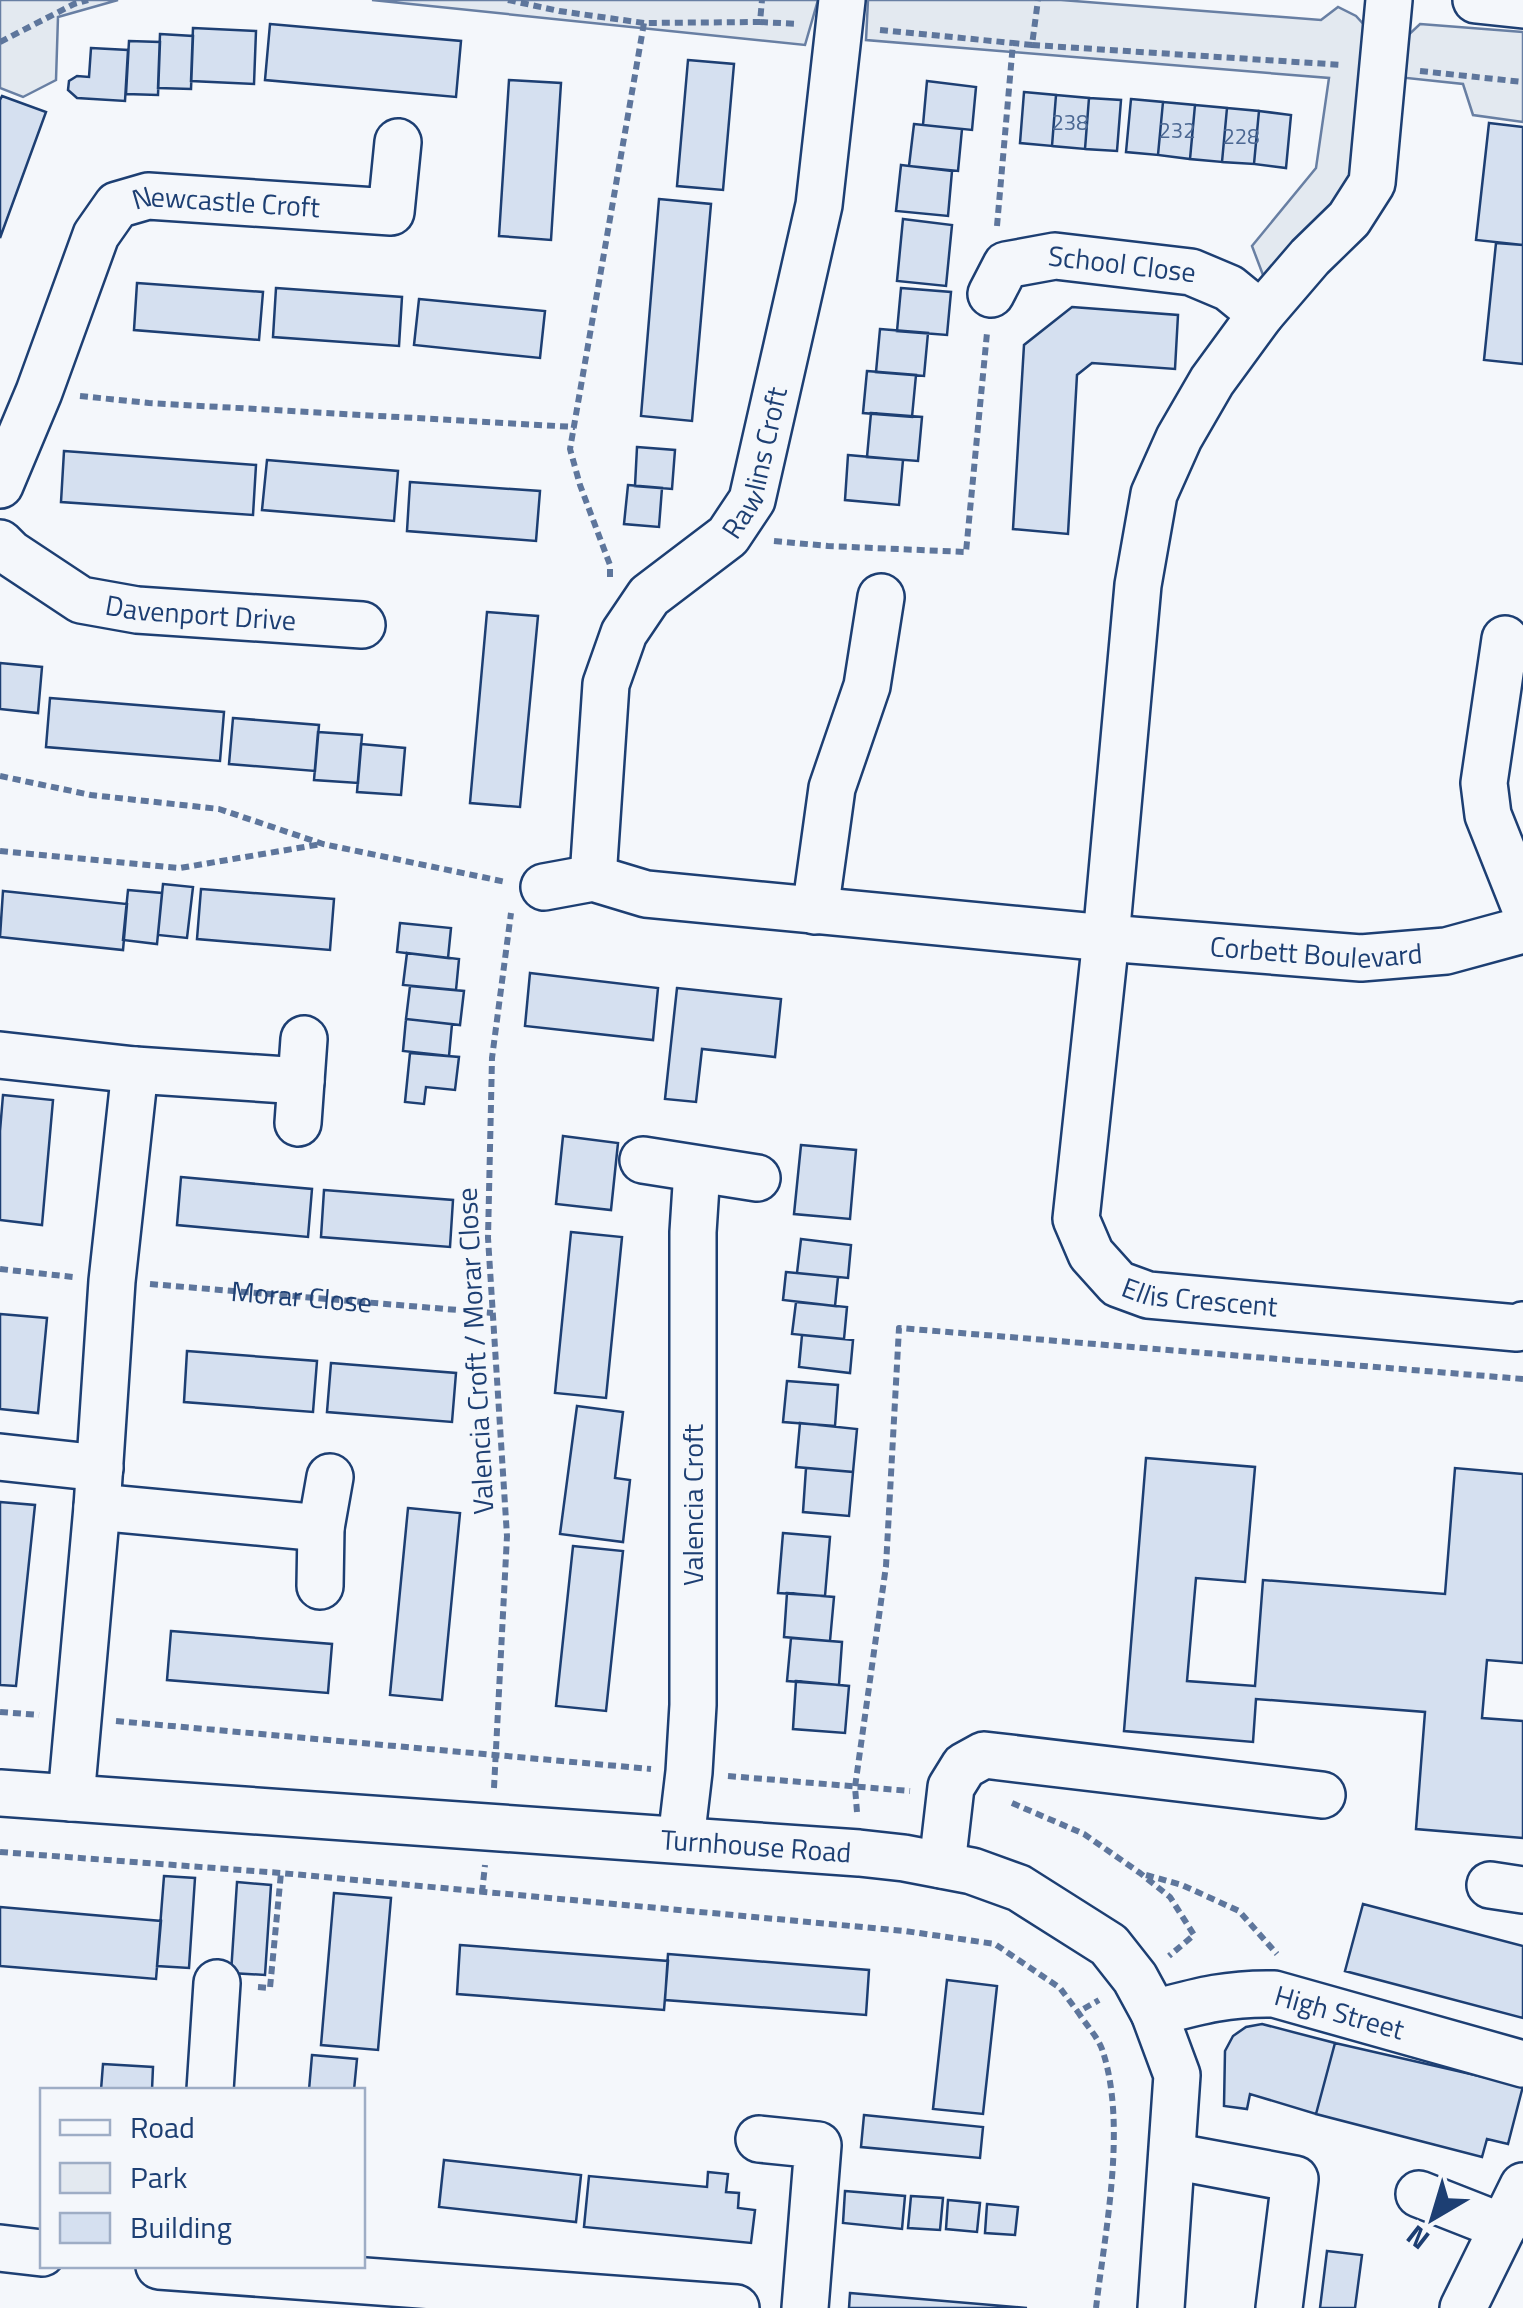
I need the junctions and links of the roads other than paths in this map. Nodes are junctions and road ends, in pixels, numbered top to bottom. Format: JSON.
{"nodes":[{"id":1,"x":1389,"y":0,"type":"edge"},
{"id":2,"x":1476,"y":0,"type":"edge"},
{"id":3,"x":1523,"y":5,"type":"edge"},
{"id":4,"x":840,"y":13,"type":"edge"},
{"id":5,"x":398,"y":142,"type":"dead end"},
{"id":6,"x":991,"y":294,"type":"road end"},
{"id":7,"x":1260,"y":314,"type":"junction"},
{"id":8,"x":0,"y":485,"type":"edge"},
{"id":9,"x":0,"y":543,"type":"edge"},
{"id":10,"x":881,"y":597,"type":"dead end"},
{"id":11,"x":362,"y":625,"type":"dead end"},
{"id":12,"x":1505,"y":639,"type":"dead end"},
{"id":13,"x":592,"y":878,"type":"junction"},
{"id":14,"x":529,"y":886,"type":"road end"},
{"id":15,"x":1523,"y":903,"type":"edge"},
{"id":16,"x":815,"y":911,"type":"junction"},
{"id":17,"x":1523,"y":930,"type":"edge"},
{"id":18,"x":1106,"y":938,"type":"junction"},
{"id":19,"x":0,"y":1055,"type":"edge"},
{"id":20,"x":135,"y":1070,"type":"junction"},
{"id":21,"x":301,"y":1081,"type":"dead end"},
{"id":22,"x":642,"y":1160,"type":"dead end"},
{"id":23,"x":697,"y":1170,"type":"junction"},
{"id":24,"x":758,"y":1178,"type":"dead end"},
{"id":25,"x":1523,"y":1325,"type":"edge"},
{"id":26,"x":0,"y":1457,"type":"edge"},
{"id":27,"x":330,"y":1476,"type":"dead end"},
{"id":28,"x":99,"y":1488,"type":"junction"},
{"id":29,"x":321,"y":1528,"type":"junction"},
{"id":30,"x":320,"y":1586,"type":"dead end"},
{"id":31,"x":0,"y":1793,"type":"edge"},
{"id":32,"x":1322,"y":1795,"type":"dead end"},
{"id":33,"x":70,"y":1798,"type":"junction"},
{"id":34,"x":680,"y":1840,"type":"junction"},
{"id":35,"x":942,"y":1866,"type":"junction"},
{"id":36,"x":217,"y":1983,"type":"road end"},
{"id":37,"x":1154,"y":2013,"type":"junction"},
{"id":38,"x":1523,"y":2064,"type":"edge"},
{"id":39,"x":210,"y":2088,"type":"edge"},
{"id":40,"x":759,"y":2139,"type":"dead end"},
{"id":41,"x":1172,"y":2156,"type":"junction"},
{"id":42,"x":1523,"y":2186,"type":"edge"},
{"id":43,"x":1420,"y":2194,"type":"dead end"},
{"id":44,"x":1503,"y":2227,"type":"junction"},
{"id":45,"x":0,"y":2248,"type":"edge"},
{"id":46,"x":40,"y":2253,"type":"edge"},
{"id":47,"x":200,"y":2268,"type":"edge"},
{"id":48,"x":690,"y":2306,"type":"edge"},
{"id":49,"x":736,"y":2308,"type":"edge"},
{"id":50,"x":805,"y":2308,"type":"edge"},
{"id":51,"x":1161,"y":2308,"type":"edge"},
{"id":52,"x":1279,"y":2308,"type":"edge"},
{"id":53,"x":1463,"y":2308,"type":"edge"}],
"edges":[{"from":1,"to":7,"type":"street"},
{"from":2,"to":3,"type":"street"},
{"from":4,"to":13,"type":"street","name":"Rawlins Croft"},
{"from":5,"to":8,"type":"street","name":"Newcastle Croft"},
{"from":6,"to":7,"type":"street","name":"School Close"},
{"from":7,"to":18,"type":"street","name":"Ellis Crescent"},
{"from":9,"to":11,"type":"street","name":"Davenport Drive"},
{"from":10,"to":16,"type":"street"},
{"from":12,"to":15,"type":"street"},
{"from":13,"to":14,"type":"street"},
{"from":13,"to":16,"type":"street","name":"Corbett Boulevard"},
{"from":16,"to":18,"type":"street","name":"Corbett Boulevard"},
{"from":17,"to":18,"type":"street","name":"Corbett Boulevard"},
{"from":18,"to":25,"type":"street","name":"Ellis Crescent"},
{"from":19,"to":20,"type":"street"},
{"from":20,"to":21,"type":"street"},
{"from":20,"to":28,"type":"street"},
{"from":22,"to":23,"type":"street"},
{"from":23,"to":24,"type":"street"},
{"from":23,"to":34,"type":"street","name":"Valencia Croft"},
{"from":26,"to":28,"type":"street"},
{"from":27,"to":29,"type":"street"},
{"from":28,"to":29,"type":"street"},
{"from":28,"to":33,"type":"street"},
{"from":29,"to":30,"type":"street"},
{"from":31,"to":33,"type":"street","name":"Turnhouse Road"},
{"from":32,"to":35,"type":"street"},
{"from":33,"to":34,"type":"street","name":"Turnhouse Road"},
{"from":34,"to":35,"type":"street","name":"Turnhouse Road"},
{"from":35,"to":37,"type":"street","name":"Turnhouse Road"},
{"from":36,"to":39,"type":"street"},
{"from":37,"to":38,"type":"street","name":"High Street"},
{"from":37,"to":41,"type":"street","name":"Turnhouse Road"},
{"from":40,"to":50,"type":"street"},
{"from":41,"to":51,"type":"street","name":"Turnhouse Road"},
{"from":41,"to":52,"type":"street"},
{"from":42,"to":44,"type":"street"},
{"from":43,"to":44,"type":"street"},
{"from":44,"to":53,"type":"street"},
{"from":45,"to":46,"type":"street"},
{"from":47,"to":48,"type":"street"},
{"from":48,"to":49,"type":"street"}]}
